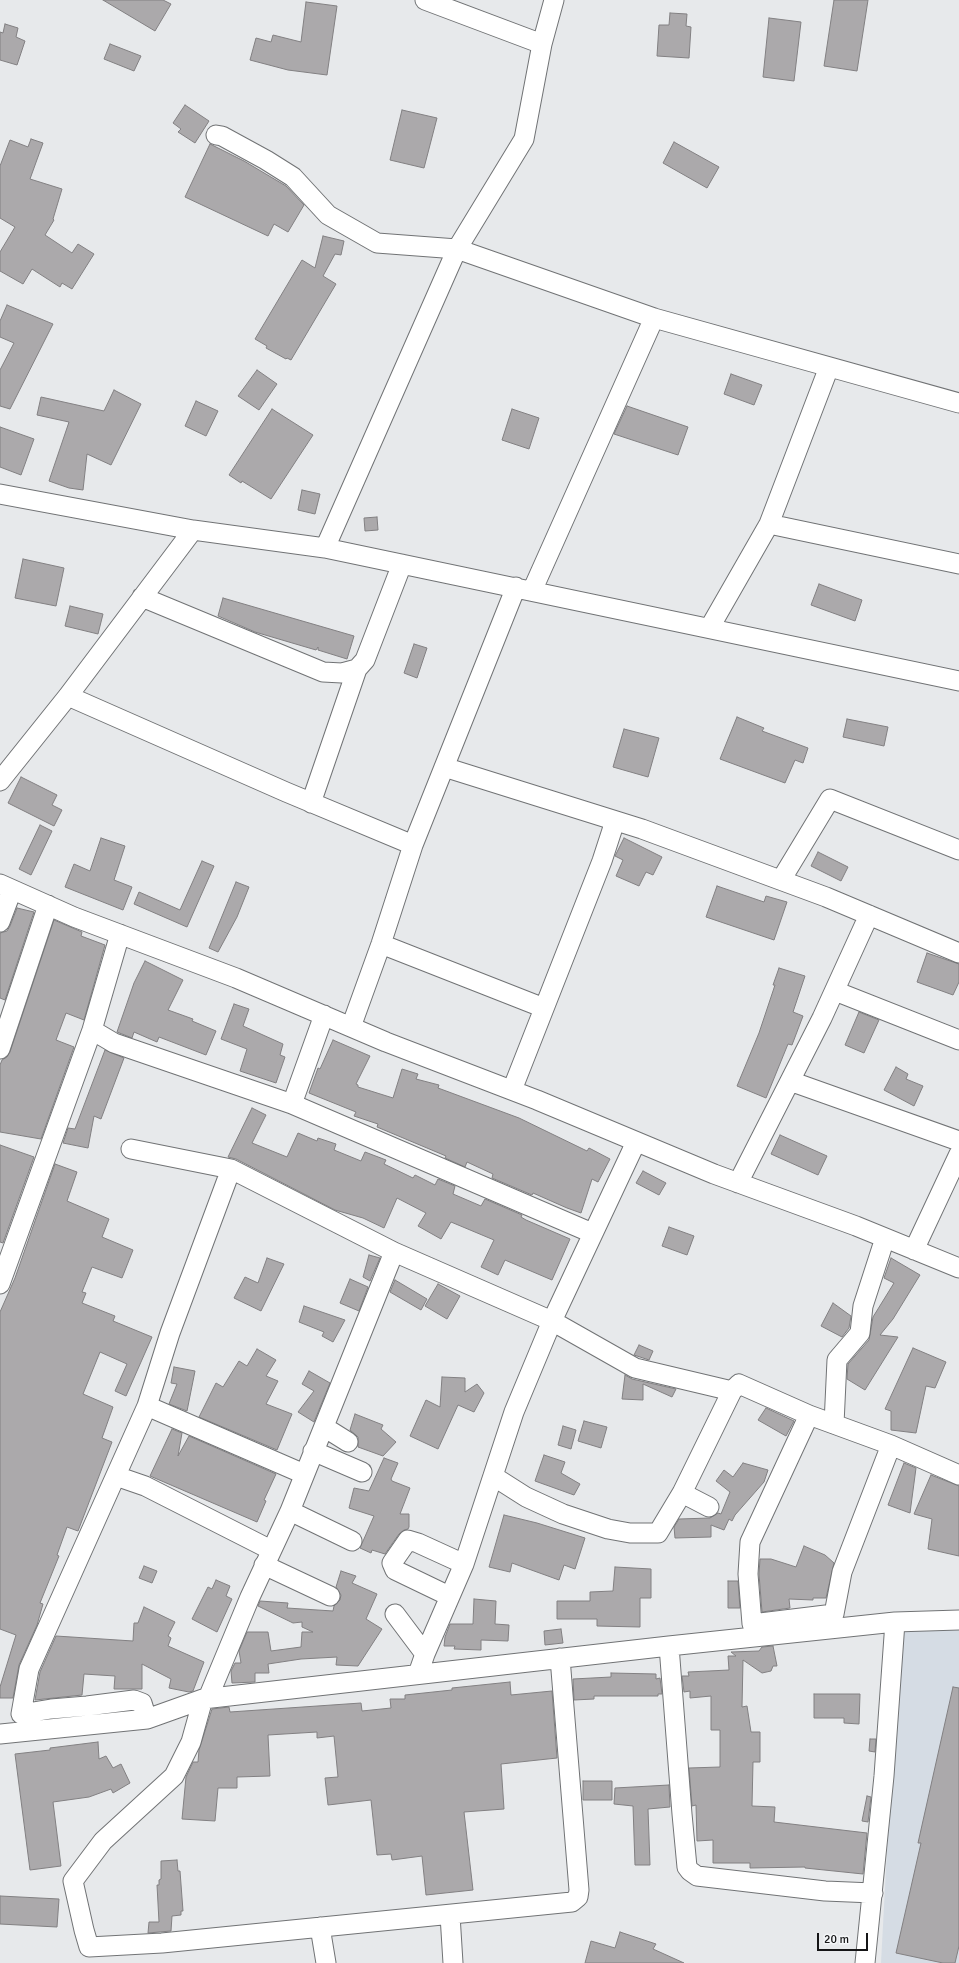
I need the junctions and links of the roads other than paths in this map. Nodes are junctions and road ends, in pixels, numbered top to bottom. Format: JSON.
{"nodes":[{"id":1,"x":425,"y":0,"type":"edge"},
{"id":2,"x":554,"y":0,"type":"edge"},
{"id":3,"x":542,"y":44,"type":"junction"},
{"id":4,"x":216,"y":135,"type":"dead end"},
{"id":5,"x":457,"y":249,"type":"junction"},
{"id":6,"x":654,"y":318,"type":"junction"},
{"id":7,"x":829,"y":367,"type":"junction"},
{"id":8,"x":959,"y":402,"type":"edge"},
{"id":9,"x":0,"y":494,"type":"edge"},
{"id":10,"x":769,"y":524,"type":"junction"},
{"id":11,"x":193,"y":530,"type":"junction"},
{"id":12,"x":325,"y":548,"type":"junction"},
{"id":13,"x":402,"y":564,"type":"junction"},
{"id":14,"x":959,"y":564,"type":"edge"},
{"id":15,"x":524,"y":589,"type":"junction"},
{"id":16,"x":142,"y":597,"type":"junction"},
{"id":17,"x":710,"y":627,"type":"junction"},
{"id":18,"x":357,"y":669,"type":"junction"},
{"id":19,"x":959,"y":681,"type":"edge"},
{"id":20,"x":68,"y":696,"type":"junction"},
{"id":21,"x":444,"y":767,"type":"junction"},
{"id":22,"x":0,"y":781,"type":"edge"},
{"id":23,"x":311,"y":803,"type":"junction"},
{"id":24,"x":615,"y":820,"type":"junction"},
{"id":25,"x":413,"y":845,"type":"junction"},
{"id":26,"x":959,"y":850,"type":"edge"},
{"id":27,"x":781,"y":880,"type":"junction"},
{"id":28,"x":6,"y":887,"type":"edge"},
{"id":29,"x":48,"y":905,"type":"junction"},
{"id":30,"x":870,"y":915,"type":"junction"},
{"id":31,"x":0,"y":922,"type":"edge"},
{"id":32,"x":120,"y":934,"type":"junction"},
{"id":33,"x":381,"y":944,"type":"junction"},
{"id":34,"x":959,"y":953,"type":"edge"},
{"id":35,"x":835,"y":991,"type":"junction"},
{"id":36,"x":544,"y":1008,"type":"junction"},
{"id":37,"x":324,"y":1016,"type":"junction"},
{"id":38,"x":351,"y":1027,"type":"junction"},
{"id":39,"x":92,"y":1030,"type":"junction"},
{"id":40,"x":959,"y":1040,"type":"edge"},
{"id":41,"x":0,"y":1048,"type":"edge"},
{"id":42,"x":790,"y":1081,"type":"junction"},
{"id":43,"x":512,"y":1090,"type":"junction"},
{"id":44,"x":292,"y":1104,"type":"junction"},
{"id":45,"x":959,"y":1141,"type":"edge"},
{"id":46,"x":636,"y":1142,"type":"junction"},
{"id":47,"x":131,"y":1149,"type":"dead end"},
{"id":48,"x":959,"y":1154,"type":"edge"},
{"id":49,"x":231,"y":1169,"type":"junction"},
{"id":50,"x":738,"y":1183,"type":"junction"},
{"id":51,"x":592,"y":1233,"type":"junction"},
{"id":52,"x":885,"y":1238,"type":"junction"},
{"id":53,"x":914,"y":1250,"type":"junction"},
{"id":54,"x":394,"y":1252,"type":"junction"},
{"id":55,"x":959,"y":1268,"type":"edge"},
{"id":56,"x":0,"y":1284,"type":"edge"},
{"id":57,"x":552,"y":1321,"type":"junction"},
{"id":58,"x":732,"y":1392,"type":"junction"},
{"id":59,"x":147,"y":1406,"type":"junction"},
{"id":60,"x":809,"y":1415,"type":"junction"},
{"id":61,"x":834,"y":1424,"type":"junction"},
{"id":62,"x":324,"y":1427,"type":"junction"},
{"id":63,"x":348,"y":1442,"type":"dead end"},
{"id":64,"x":891,"y":1445,"type":"junction"},
{"id":65,"x":313,"y":1451,"type":"junction"},
{"id":66,"x":362,"y":1472,"type":"dead end"},
{"id":67,"x":304,"y":1474,"type":"junction"},
{"id":68,"x":959,"y":1474,"type":"edge"},
{"id":69,"x":116,"y":1476,"type":"junction"},
{"id":70,"x":493,"y":1476,"type":"junction"},
{"id":71,"x":682,"y":1493,"type":"junction"},
{"id":72,"x":709,"y":1507,"type":"dead end"},
{"id":73,"x":290,"y":1511,"type":"junction"},
{"id":74,"x":352,"y":1541,"type":"dead end"},
{"id":75,"x":267,"y":1557,"type":"junction"},
{"id":76,"x":464,"y":1564,"type":"junction"},
{"id":77,"x":330,"y":1596,"type":"dead end"},
{"id":78,"x":449,"y":1596,"type":"junction"},
{"id":79,"x":395,"y":1614,"type":"dead end"},
{"id":80,"x":959,"y":1620,"type":"edge"},
{"id":81,"x":896,"y":1622,"type":"junction"},
{"id":82,"x":669,"y":1646,"type":"junction"},
{"id":83,"x":425,"y":1654,"type":"junction"},
{"id":84,"x":560,"y":1658,"type":"junction"},
{"id":85,"x":418,"y":1674,"type":"junction"},
{"id":86,"x":206,"y":1698,"type":"junction"},
{"id":87,"x":147,"y":1719,"type":"junction"},
{"id":88,"x":0,"y":1734,"type":"edge"},
{"id":89,"x":873,"y":1893,"type":"junction"},
{"id":90,"x":450,"y":1914,"type":"junction"},
{"id":91,"x":320,"y":1927,"type":"junction"},
{"id":92,"x":326,"y":1963,"type":"edge"},
{"id":93,"x":453,"y":1963,"type":"edge"},
{"id":94,"x":865,"y":1963,"type":"edge"}],
"edges":[{"from":1,"to":3,"type":"street"},
{"from":2,"to":3,"type":"street"},
{"from":3,"to":5,"type":"street"},
{"from":4,"to":5,"type":"street"},
{"from":5,"to":6,"type":"street"},
{"from":5,"to":12,"type":"street"},
{"from":6,"to":7,"type":"street"},
{"from":6,"to":15,"type":"street"},
{"from":7,"to":8,"type":"street"},
{"from":7,"to":10,"type":"street"},
{"from":9,"to":11,"type":"street"},
{"from":10,"to":14,"type":"street"},
{"from":10,"to":17,"type":"street"},
{"from":11,"to":12,"type":"street"},
{"from":11,"to":16,"type":"street"},
{"from":12,"to":13,"type":"street"},
{"from":13,"to":15,"type":"street"},
{"from":13,"to":18,"type":"street"},
{"from":15,"to":17,"type":"street"},
{"from":15,"to":21,"type":"street"},
{"from":16,"to":18,"type":"street"},
{"from":16,"to":20,"type":"street"},
{"from":17,"to":19,"type":"street"},
{"from":18,"to":23,"type":"street"},
{"from":20,"to":22,"type":"street"},
{"from":20,"to":23,"type":"street"},
{"from":21,"to":24,"type":"street"},
{"from":21,"to":25,"type":"street"},
{"from":23,"to":25,"type":"street"},
{"from":24,"to":27,"type":"street"},
{"from":24,"to":36,"type":"street"},
{"from":25,"to":33,"type":"street"},
{"from":26,"to":27,"type":"street"},
{"from":27,"to":30,"type":"street"},
{"from":28,"to":29,"type":"street"},
{"from":28,"to":31,"type":"street"},
{"from":29,"to":32,"type":"street"},
{"from":29,"to":41,"type":"street"},
{"from":30,"to":34,"type":"street"},
{"from":30,"to":35,"type":"street"},
{"from":32,"to":37,"type":"street"},
{"from":32,"to":39,"type":"street"},
{"from":33,"to":36,"type":"street"},
{"from":33,"to":38,"type":"street"},
{"from":35,"to":40,"type":"street"},
{"from":35,"to":42,"type":"street"},
{"from":36,"to":43,"type":"street"},
{"from":37,"to":38,"type":"street"},
{"from":37,"to":44,"type":"street"},
{"from":38,"to":43,"type":"street"},
{"from":39,"to":44,"type":"street"},
{"from":39,"to":56,"type":"street"},
{"from":42,"to":45,"type":"street"},
{"from":42,"to":50,"type":"street"},
{"from":43,"to":46,"type":"street"},
{"from":44,"to":51,"type":"street"},
{"from":46,"to":50,"type":"street"},
{"from":46,"to":51,"type":"street"},
{"from":47,"to":49,"type":"street"},
{"from":48,"to":53,"type":"street"},
{"from":49,"to":54,"type":"street"},
{"from":49,"to":59,"type":"street"},
{"from":50,"to":52,"type":"street"},
{"from":51,"to":57,"type":"street"},
{"from":52,"to":53,"type":"street"},
{"from":52,"to":61,"type":"street"},
{"from":53,"to":55,"type":"street"},
{"from":54,"to":57,"type":"street"},
{"from":54,"to":62,"type":"street"},
{"from":57,"to":58,"type":"street"},
{"from":57,"to":70,"type":"street"},
{"from":58,"to":60,"type":"street"},
{"from":58,"to":71,"type":"street"},
{"from":59,"to":67,"type":"street"},
{"from":59,"to":69,"type":"street"},
{"from":60,"to":61,"type":"street"},
{"from":60,"to":64,"type":"street"},
{"from":61,"to":64,"type":"street"},
{"from":62,"to":63,"type":"street"},
{"from":62,"to":65,"type":"street"},
{"from":64,"to":68,"type":"street"},
{"from":65,"to":66,"type":"street"},
{"from":65,"to":67,"type":"street"},
{"from":67,"to":73,"type":"street"},
{"from":69,"to":75,"type":"street"},
{"from":69,"to":87,"type":"street"},
{"from":70,"to":71,"type":"street"},
{"from":70,"to":76,"type":"street"},
{"from":71,"to":72,"type":"street"},
{"from":73,"to":74,"type":"street"},
{"from":73,"to":75,"type":"street"},
{"from":75,"to":77,"type":"street"},
{"from":75,"to":86,"type":"street"},
{"from":76,"to":78,"type":"street"},
{"from":76,"to":78,"type":"street"},
{"from":78,"to":83,"type":"street"},
{"from":79,"to":83,"type":"street"},
{"from":80,"to":81,"type":"street"},
{"from":81,"to":82,"type":"street"},
{"from":81,"to":89,"type":"street"},
{"from":82,"to":84,"type":"street"},
{"from":82,"to":89,"type":"street"},
{"from":83,"to":85,"type":"street"},
{"from":84,"to":85,"type":"street"},
{"from":84,"to":90,"type":"street"},
{"from":85,"to":86,"type":"street"},
{"from":86,"to":87,"type":"street"},
{"from":86,"to":91,"type":"street"},
{"from":87,"to":88,"type":"street"},
{"from":89,"to":94,"type":"street"},
{"from":90,"to":91,"type":"street"},
{"from":90,"to":93,"type":"street"},
{"from":91,"to":92,"type":"street"}]}
